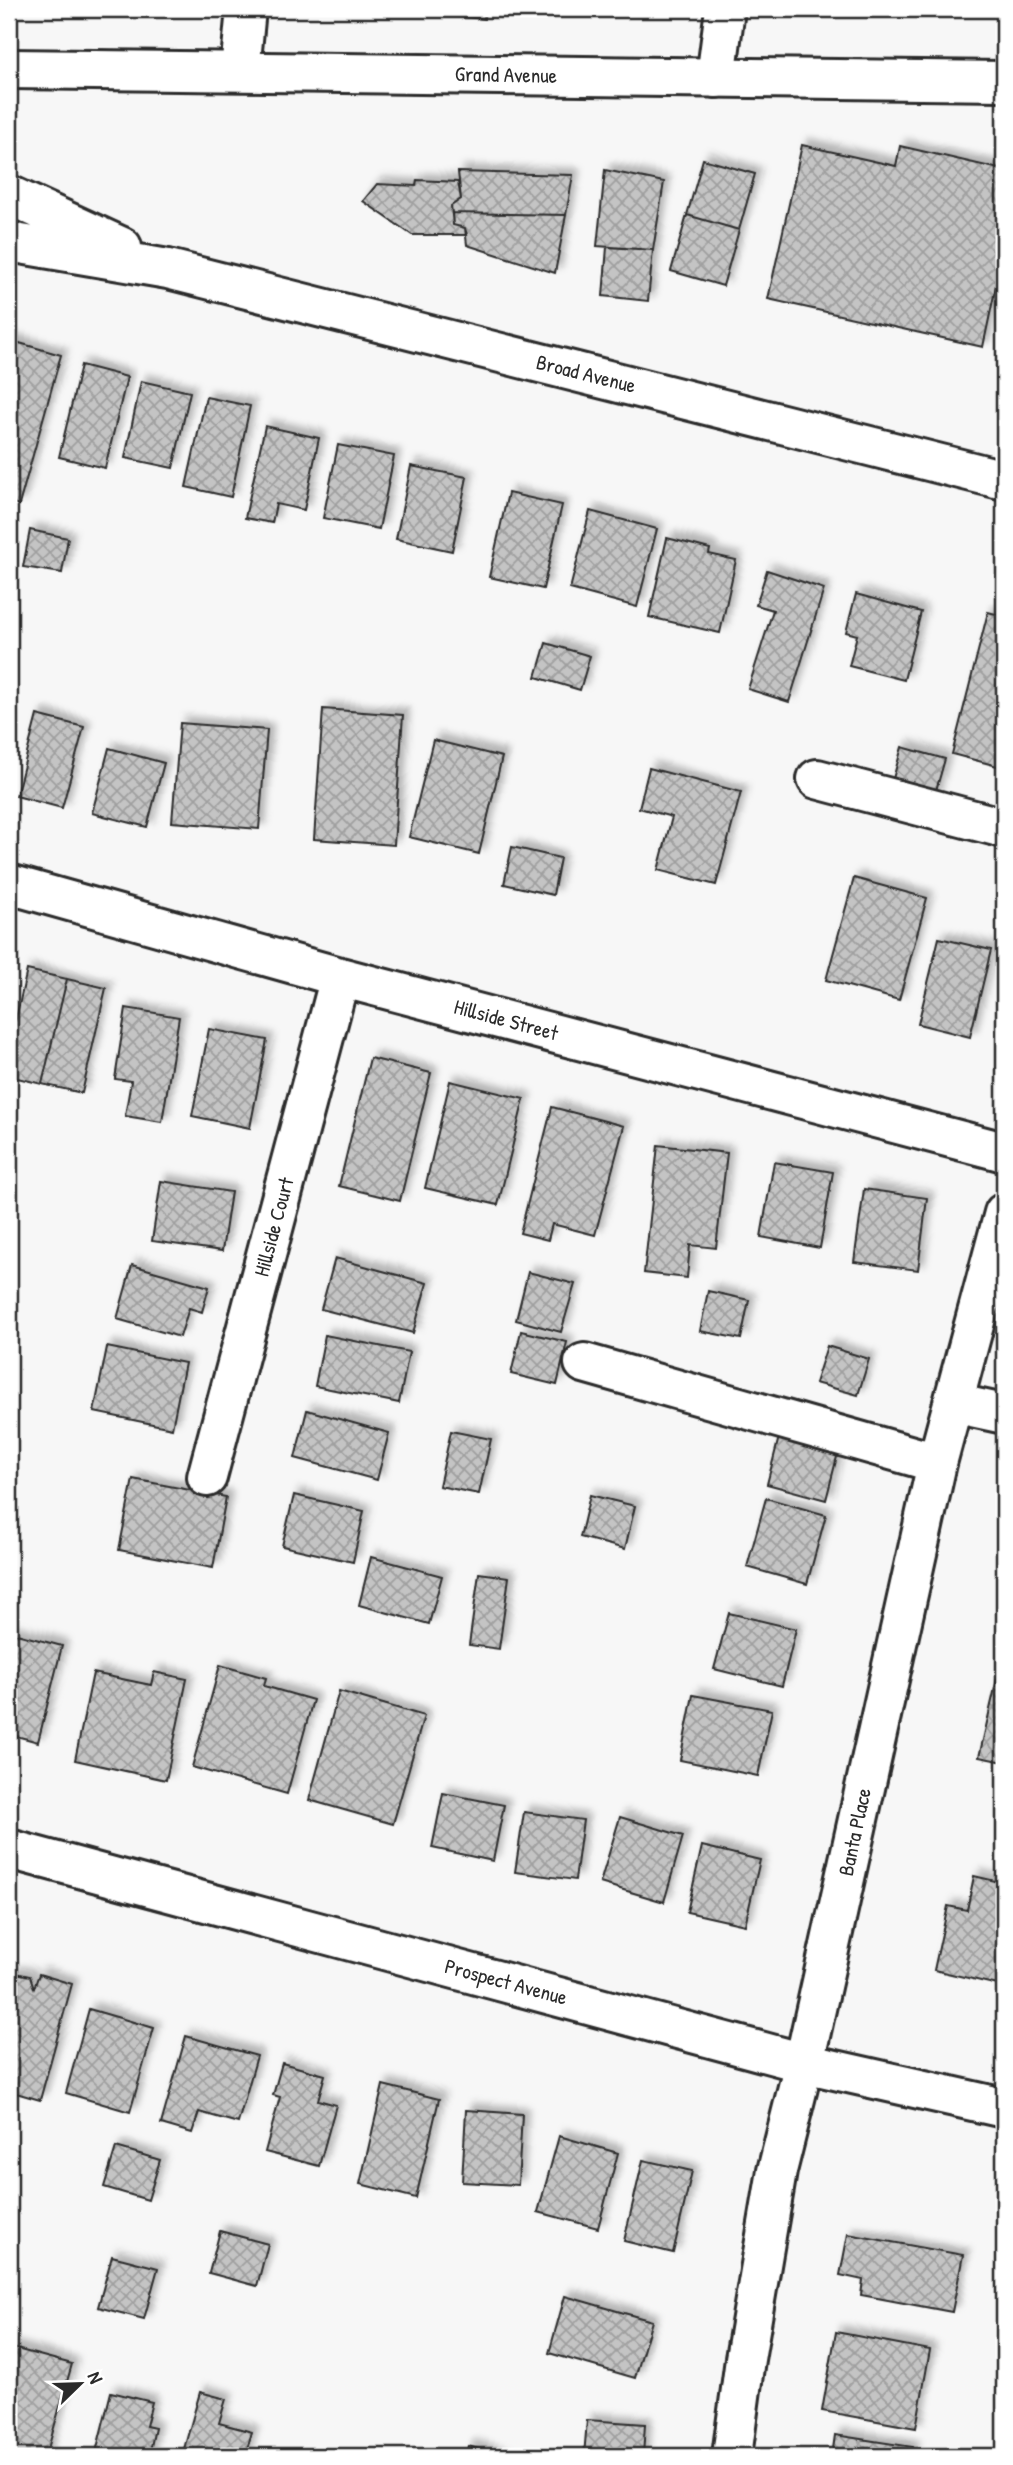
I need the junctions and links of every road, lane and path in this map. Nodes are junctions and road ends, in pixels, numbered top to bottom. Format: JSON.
{"nodes":[{"id":1,"x":246,"y":9,"type":"edge"},
{"id":2,"x":725,"y":9,"type":"edge"},
{"id":3,"x":9,"y":69,"type":"edge"},
{"id":4,"x":240,"y":71,"type":"junction"},
{"id":5,"x":716,"y":78,"type":"junction"},
{"id":6,"x":1004,"y":81,"type":"edge"},
{"id":7,"x":9,"y":195,"type":"edge"},
{"id":8,"x":9,"y":242,"type":"edge"},
{"id":9,"x":168,"y":268,"type":"junction"},
{"id":10,"x":1004,"y":480,"type":"edge"},
{"id":11,"x":817,"y":779,"type":"dead end"},
{"id":12,"x":1004,"y":828,"type":"edge"},
{"id":13,"x":9,"y":884,"type":"edge"},
{"id":14,"x":340,"y":977,"type":"junction"},
{"id":15,"x":1004,"y":1152,"type":"edge"},
{"id":16,"x":1004,"y":1213,"type":"edge"},
{"id":17,"x":584,"y":1363,"type":"dead end"},
{"id":18,"x":953,"y":1403,"type":"junction"},
{"id":19,"x":1004,"y":1414,"type":"edge"},
{"id":20,"x":937,"y":1463,"type":"junction"},
{"id":21,"x":207,"y":1477,"type":"dead end"},
{"id":22,"x":9,"y":1849,"type":"edge"},
{"id":23,"x":804,"y":2063,"type":"junction"},
{"id":24,"x":1004,"y":2108,"type":"edge"},
{"id":25,"x":732,"y":2456,"type":"edge"}],
"edges":[{"from":1,"to":4,"type":"street"},
{"from":2,"to":5,"type":"street"},
{"from":3,"to":4,"type":"street","name":"Grand Avenue"},
{"from":4,"to":5,"type":"street","name":"Grand Avenue"},
{"from":5,"to":6,"type":"street","name":"Grand Avenue"},
{"from":7,"to":9,"type":"street","name":"Broad Avenue"},
{"from":8,"to":9,"type":"street","name":"Broad Avenue"},
{"from":9,"to":10,"type":"street","name":"Broad Avenue"},
{"from":11,"to":12,"type":"street"},
{"from":13,"to":14,"type":"street","name":"Hillside Street"},
{"from":14,"to":15,"type":"street","name":"Hillside Street"},
{"from":14,"to":21,"type":"street","name":"Hillside Court"},
{"from":16,"to":18,"type":"street","name":"Banta Place"},
{"from":17,"to":20,"type":"street"},
{"from":18,"to":19,"type":"street"},
{"from":18,"to":20,"type":"street","name":"Banta Place"},
{"from":20,"to":23,"type":"street","name":"Banta Place"},
{"from":22,"to":23,"type":"street","name":"Prospect Avenue"},
{"from":23,"to":24,"type":"street","name":"Prospect Avenue"},
{"from":23,"to":25,"type":"street","name":"Banta Place"}]}
